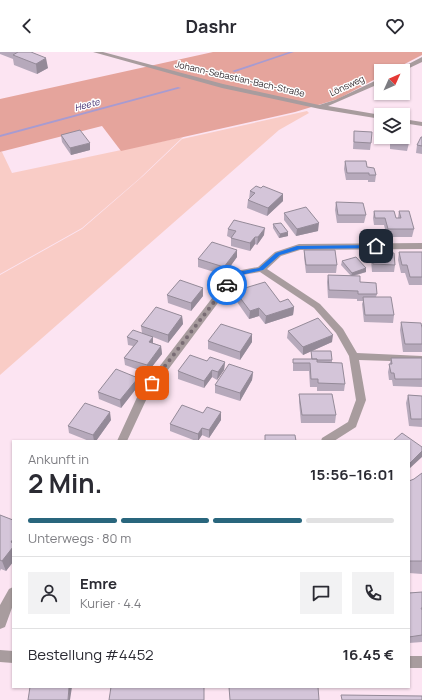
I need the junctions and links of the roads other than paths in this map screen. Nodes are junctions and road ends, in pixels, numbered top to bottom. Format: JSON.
{"nodes":[{"id":1,"x":96,"y":52,"type":"edge"},
{"id":2,"x":107,"y":53,"type":"edge"},
{"id":3,"x":422,"y":59,"type":"edge"},
{"id":4,"x":413,"y":64,"type":"junction"},
{"id":5,"x":410,"y":65,"type":"edge"},
{"id":6,"x":422,"y":67,"type":"edge"},
{"id":7,"x":374,"y":83,"type":"edge"},
{"id":8,"x":320,"y":107,"type":"junction"},
{"id":9,"x":374,"y":116,"type":"edge"},
{"id":10,"x":410,"y":122,"type":"edge"},
{"id":11,"x":422,"y":124,"type":"edge"},
{"id":12,"x":422,"y":246,"type":"edge"},
{"id":13,"x":261,"y":269,"type":"junction"},
{"id":14,"x":354,"y":356,"type":"junction"},
{"id":15,"x":422,"y":359,"type":"edge"},
{"id":16,"x":122,"y":440,"type":"edge"},
{"id":17,"x":328,"y":440,"type":"edge"},
{"id":18,"x":12,"y":595,"type":"edge"},
{"id":19,"x":5,"y":616,"type":"edge"},
{"id":20,"x":0,"y":656,"type":"edge"},
{"id":21,"x":12,"y":657,"type":"edge"},
{"id":22,"x":410,"y":662,"type":"edge"},
{"id":23,"x":422,"y":662,"type":"edge"}],
"edges":[{"from":1,"to":2,"type":"street","name":"Johann-Sebastian-Bach-Straße"},
{"from":2,"to":8,"type":"street","name":"Johann-Sebastian-Bach-Straße"},
{"from":3,"to":4,"type":"street"},
{"from":4,"to":5,"type":"street"},
{"from":4,"to":6,"type":"street"},
{"from":7,"to":8,"type":"street","name":"Lönsweg"},
{"from":8,"to":9,"type":"street","name":"Johann-Sebastian-Bach-Straße"},
{"from":10,"to":11,"type":"street"},
{"from":12,"to":13,"type":"street"},
{"from":13,"to":14,"type":"street"},
{"from":13,"to":16,"type":"street"},
{"from":14,"to":15,"type":"street"},
{"from":14,"to":17,"type":"street"},
{"from":18,"to":19,"type":"street"},
{"from":20,"to":21,"type":"street"},
{"from":22,"to":23,"type":"street"}]}
